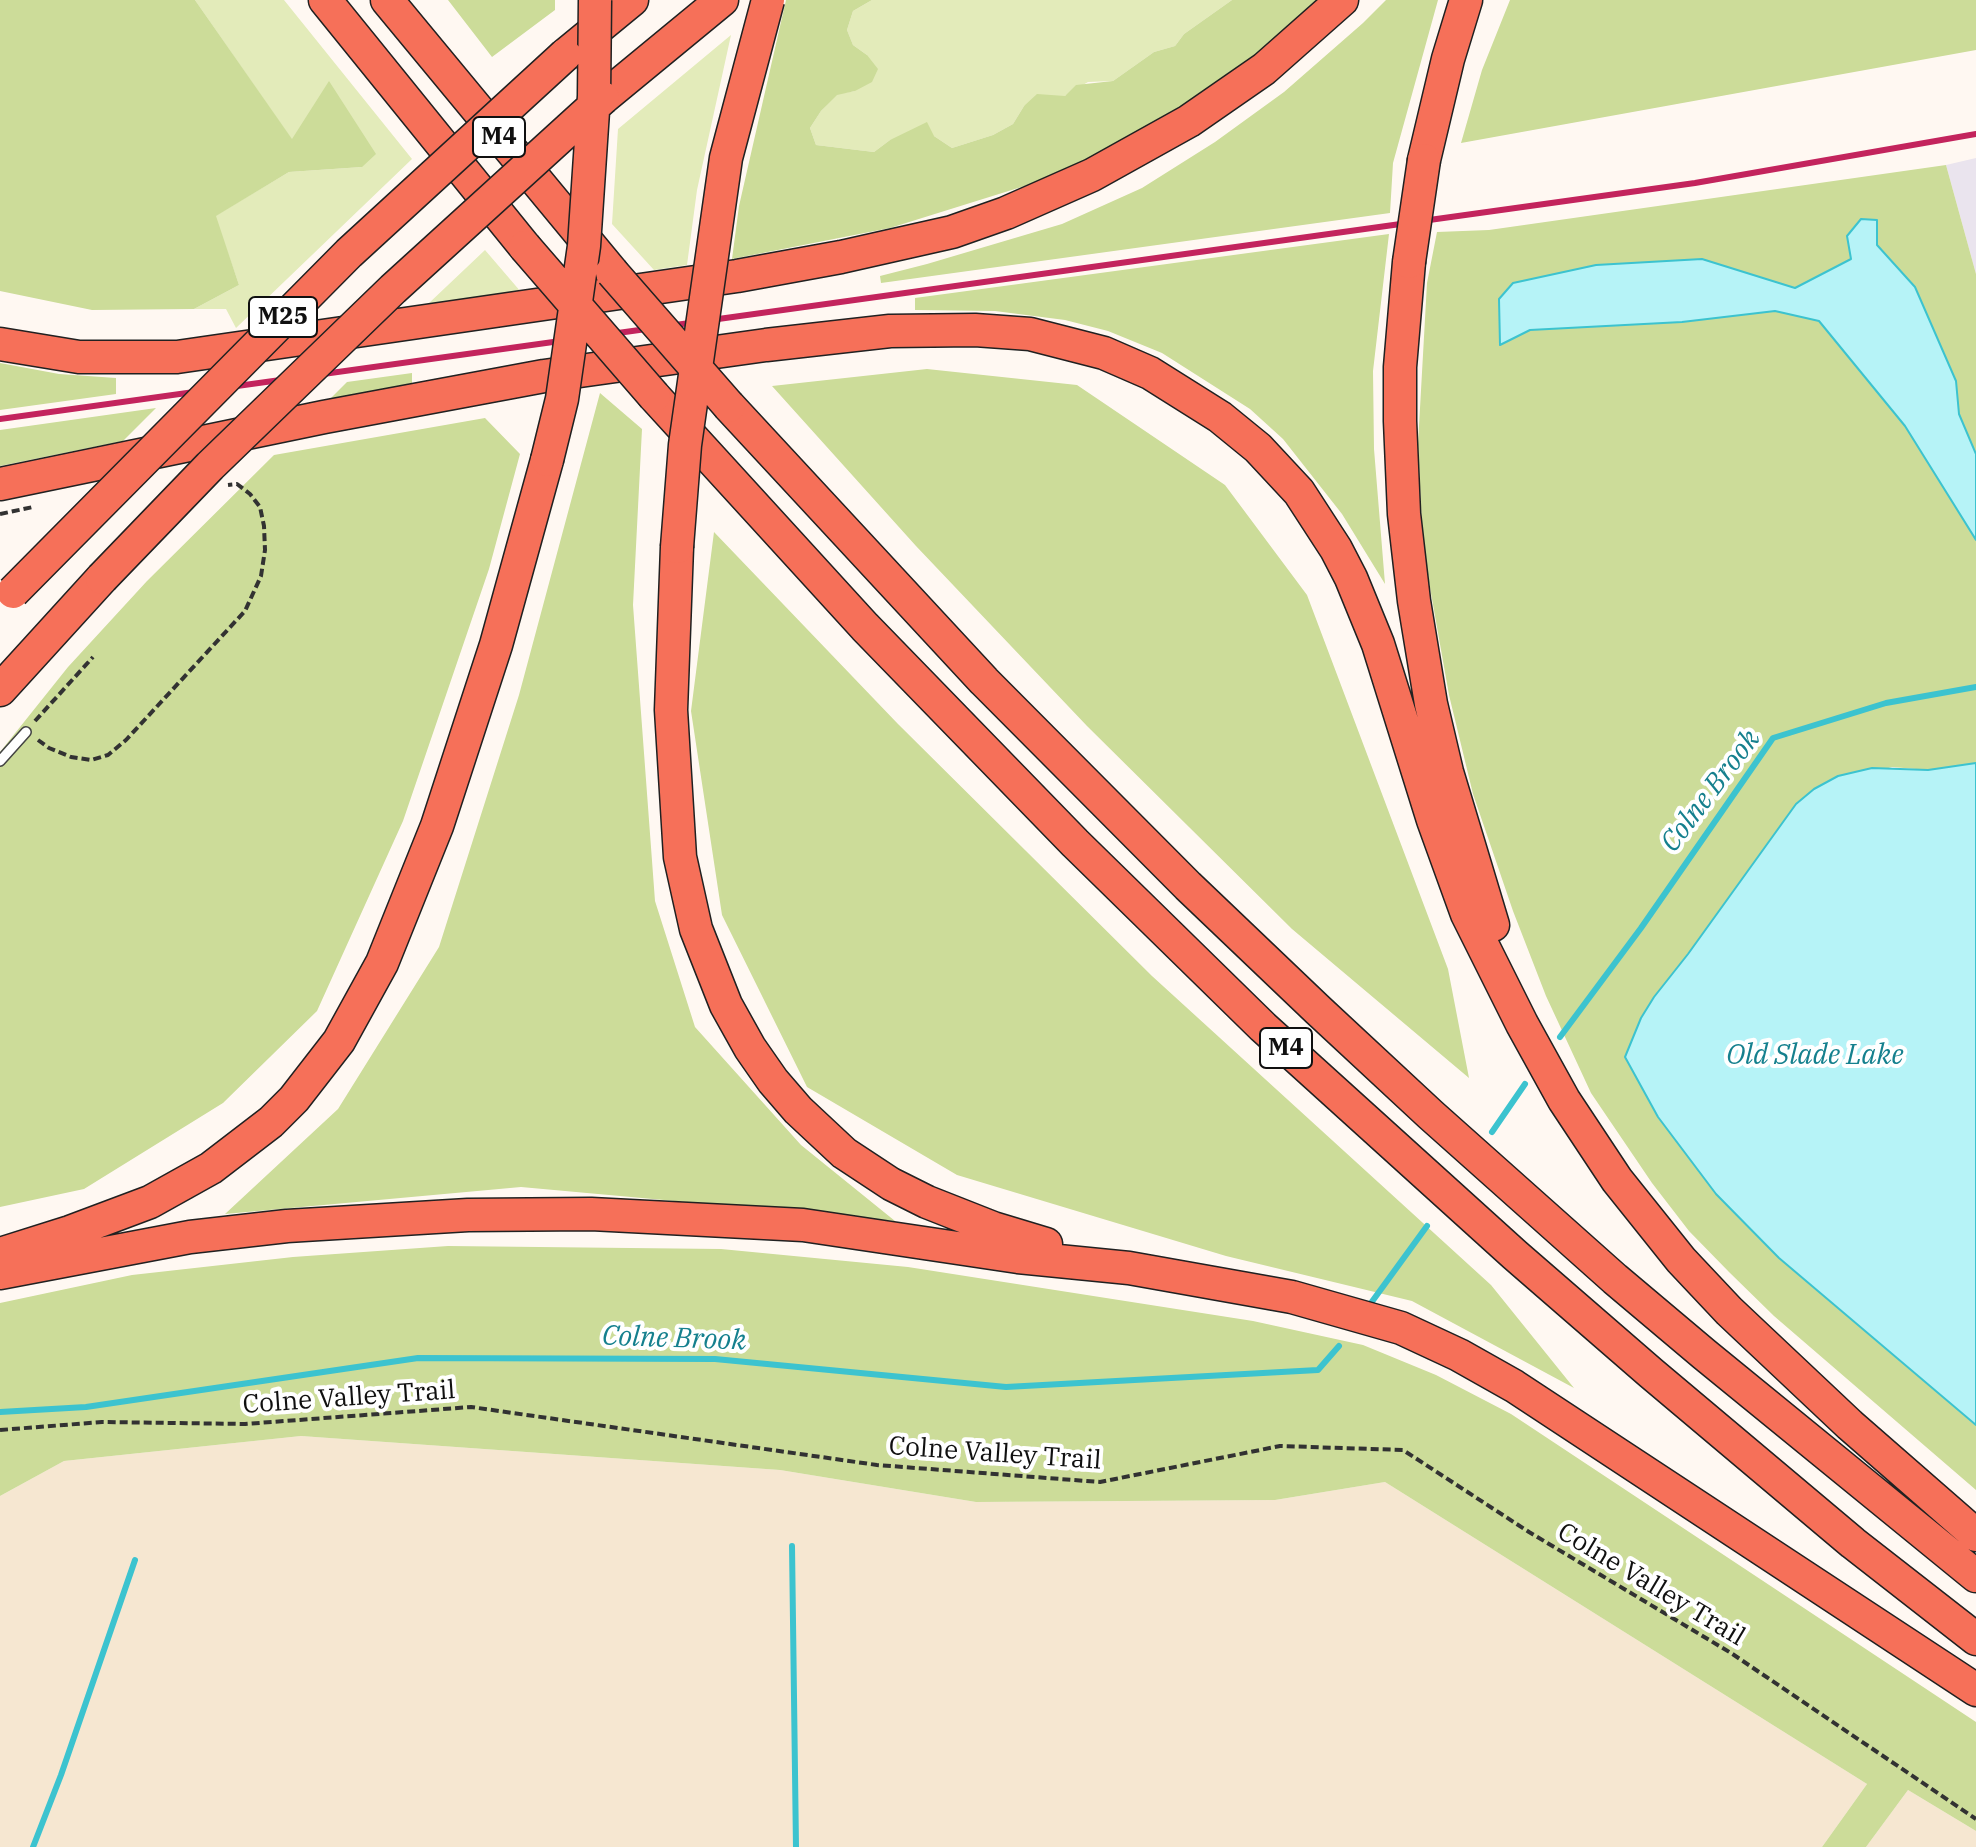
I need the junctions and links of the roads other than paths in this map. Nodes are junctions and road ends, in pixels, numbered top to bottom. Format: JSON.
{"nodes":[{"id":1,"x":325,"y":0,"type":"edge"},
{"id":2,"x":387,"y":0,"type":"edge"},
{"id":3,"x":595,"y":0,"type":"edge"},
{"id":4,"x":632,"y":0,"type":"edge"},
{"id":5,"x":722,"y":0,"type":"edge"},
{"id":6,"x":768,"y":0,"type":"edge"},
{"id":7,"x":1342,"y":0,"type":"edge"},
{"id":8,"x":1466,"y":0,"type":"edge"},
{"id":9,"x":0,"y":344,"type":"edge"},
{"id":10,"x":0,"y":484,"type":"edge"},
{"id":11,"x":7,"y":600,"type":"edge"},
{"id":12,"x":0,"y":690,"type":"edge"},
{"id":13,"x":26,"y":732,"type":"road end"},
{"id":14,"x":0,"y":761,"type":"edge"},
{"id":15,"x":1498,"y":973,"type":"junction"},
{"id":16,"x":0,"y":1254,"type":"edge"},
{"id":17,"x":1129,"y":1268,"type":"junction"},
{"id":18,"x":0,"y":1273,"type":"edge"},
{"id":19,"x":1976,"y":1535,"type":"edge"},
{"id":20,"x":1976,"y":1576,"type":"edge"},
{"id":21,"x":1976,"y":1639,"type":"edge"},
{"id":22,"x":1976,"y":1690,"type":"edge"}],
"edges":[{"from":1,"to":21,"type":"highway","number":"M4","bridge":true},
{"from":2,"to":20,"type":"highway","number":"M4","bridge":true},
{"from":3,"to":16,"type":"highway","bridge":true},
{"from":4,"to":11,"type":"highway","number":"M25","bridge":true},
{"from":5,"to":12,"type":"highway","number":"M25","bridge":true},
{"from":6,"to":17,"type":"highway","bridge":true},
{"from":7,"to":9,"type":"highway"},
{"from":8,"to":15,"type":"highway","bridge":true},
{"from":10,"to":15,"type":"highway"},
{"from":13,"to":14,"type":"lane"},
{"from":15,"to":19,"type":"highway"},
{"from":17,"to":18,"type":"highway"},
{"from":17,"to":22,"type":"highway"}]}
